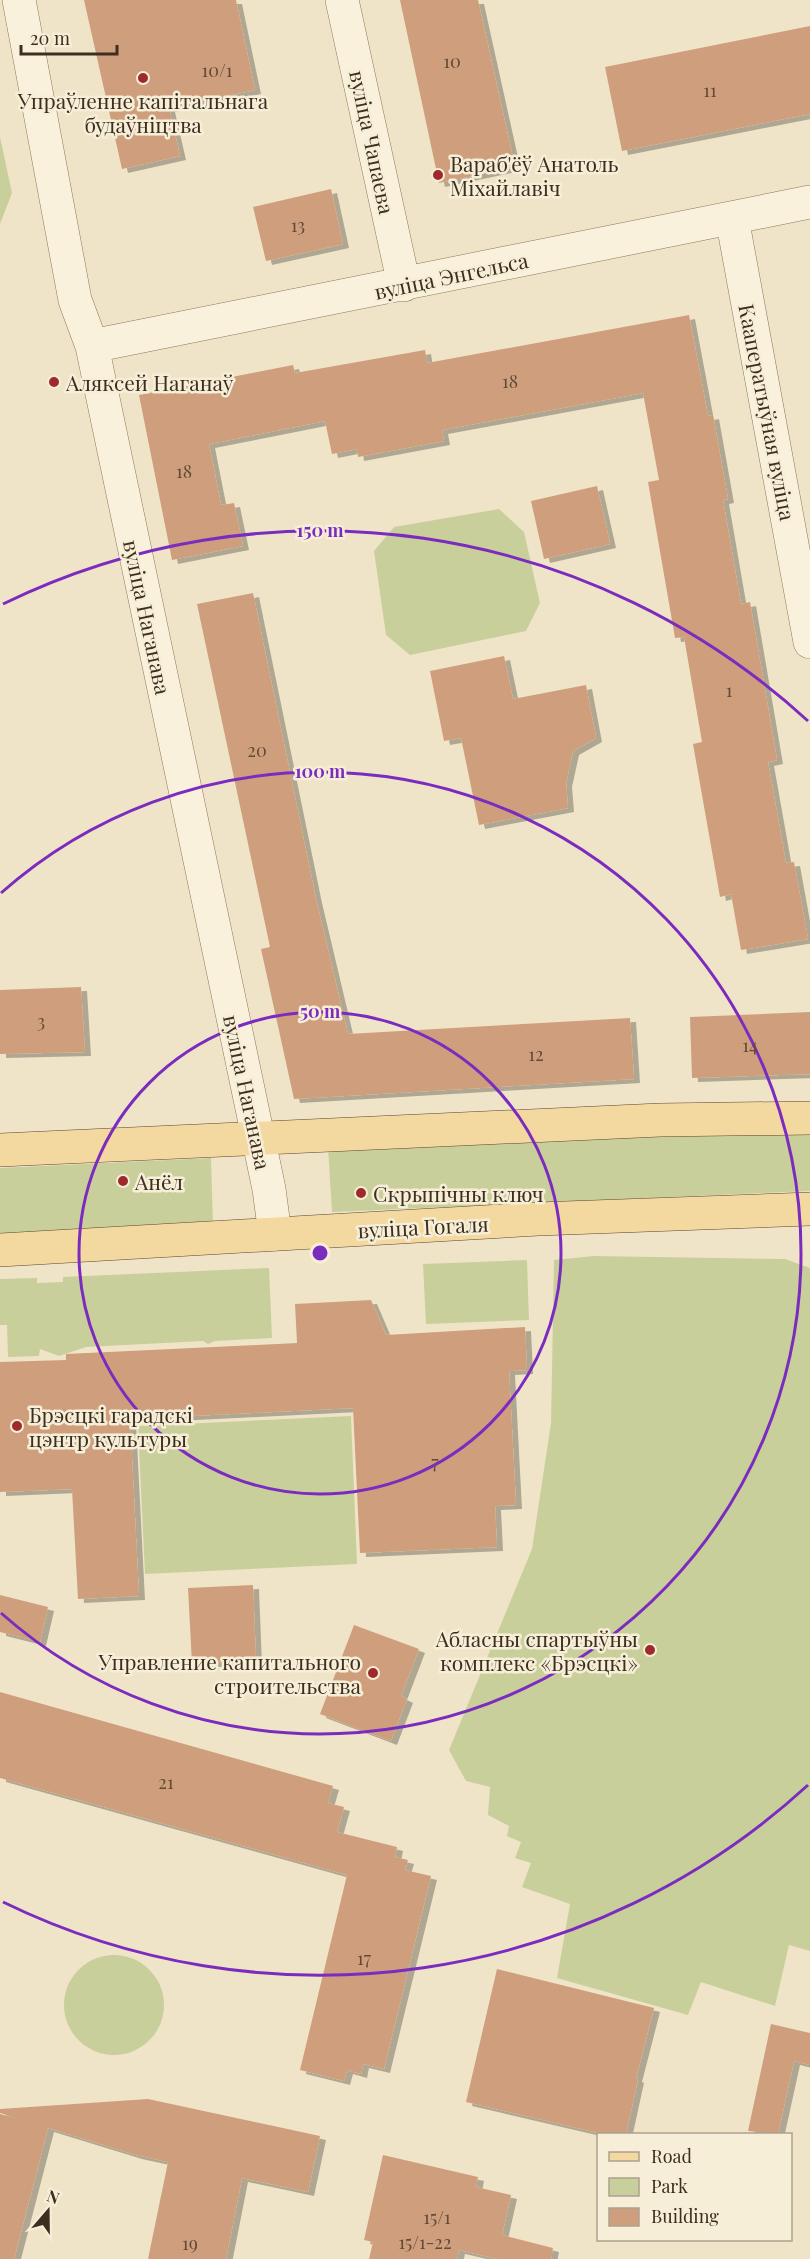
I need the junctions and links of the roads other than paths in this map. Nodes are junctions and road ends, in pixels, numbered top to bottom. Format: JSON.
{"nodes":[{"id":1,"x":19,"y":0,"type":"edge"},
{"id":2,"x":342,"y":0,"type":"edge"},
{"id":3,"x":810,"y":202,"type":"edge"},
{"id":4,"x":732,"y":218,"type":"junction"},
{"id":5,"x":404,"y":285,"type":"junction"},
{"id":6,"x":92,"y":346,"type":"junction"},
{"id":7,"x":810,"y":642,"type":"edge"},
{"id":8,"x":810,"y":1118,"type":"edge"},
{"id":9,"x":257,"y":1138,"type":"junction"},
{"id":10,"x":0,"y":1150,"type":"edge"},
{"id":11,"x":810,"y":1209,"type":"edge"},
{"id":12,"x":275,"y":1234,"type":"junction"},
{"id":13,"x":0,"y":1250,"type":"edge"}],
"edges":[{"from":1,"to":6,"type":"street","name":"вуліца Наганава"},
{"from":2,"to":5,"type":"street","name":"вуліца Чапаева"},
{"from":3,"to":4,"type":"street","name":"вуліца Энгельса"},
{"from":4,"to":5,"type":"street","name":"вуліца Энгельса"},
{"from":4,"to":7,"type":"street","name":"Кааператыўная вуліца"},
{"from":5,"to":6,"type":"street","name":"вуліца Энгельса"},
{"from":6,"to":9,"type":"street","name":"вуліца Наганава"},
{"from":8,"to":9,"type":"main road"},
{"from":9,"to":10,"type":"main road"},
{"from":9,"to":12,"type":"street","name":"вуліца Наганава"},
{"from":11,"to":12,"type":"main road","name":"вуліца Гогаля"},
{"from":12,"to":13,"type":"main road","name":"вуліца Гогаля"}]}
